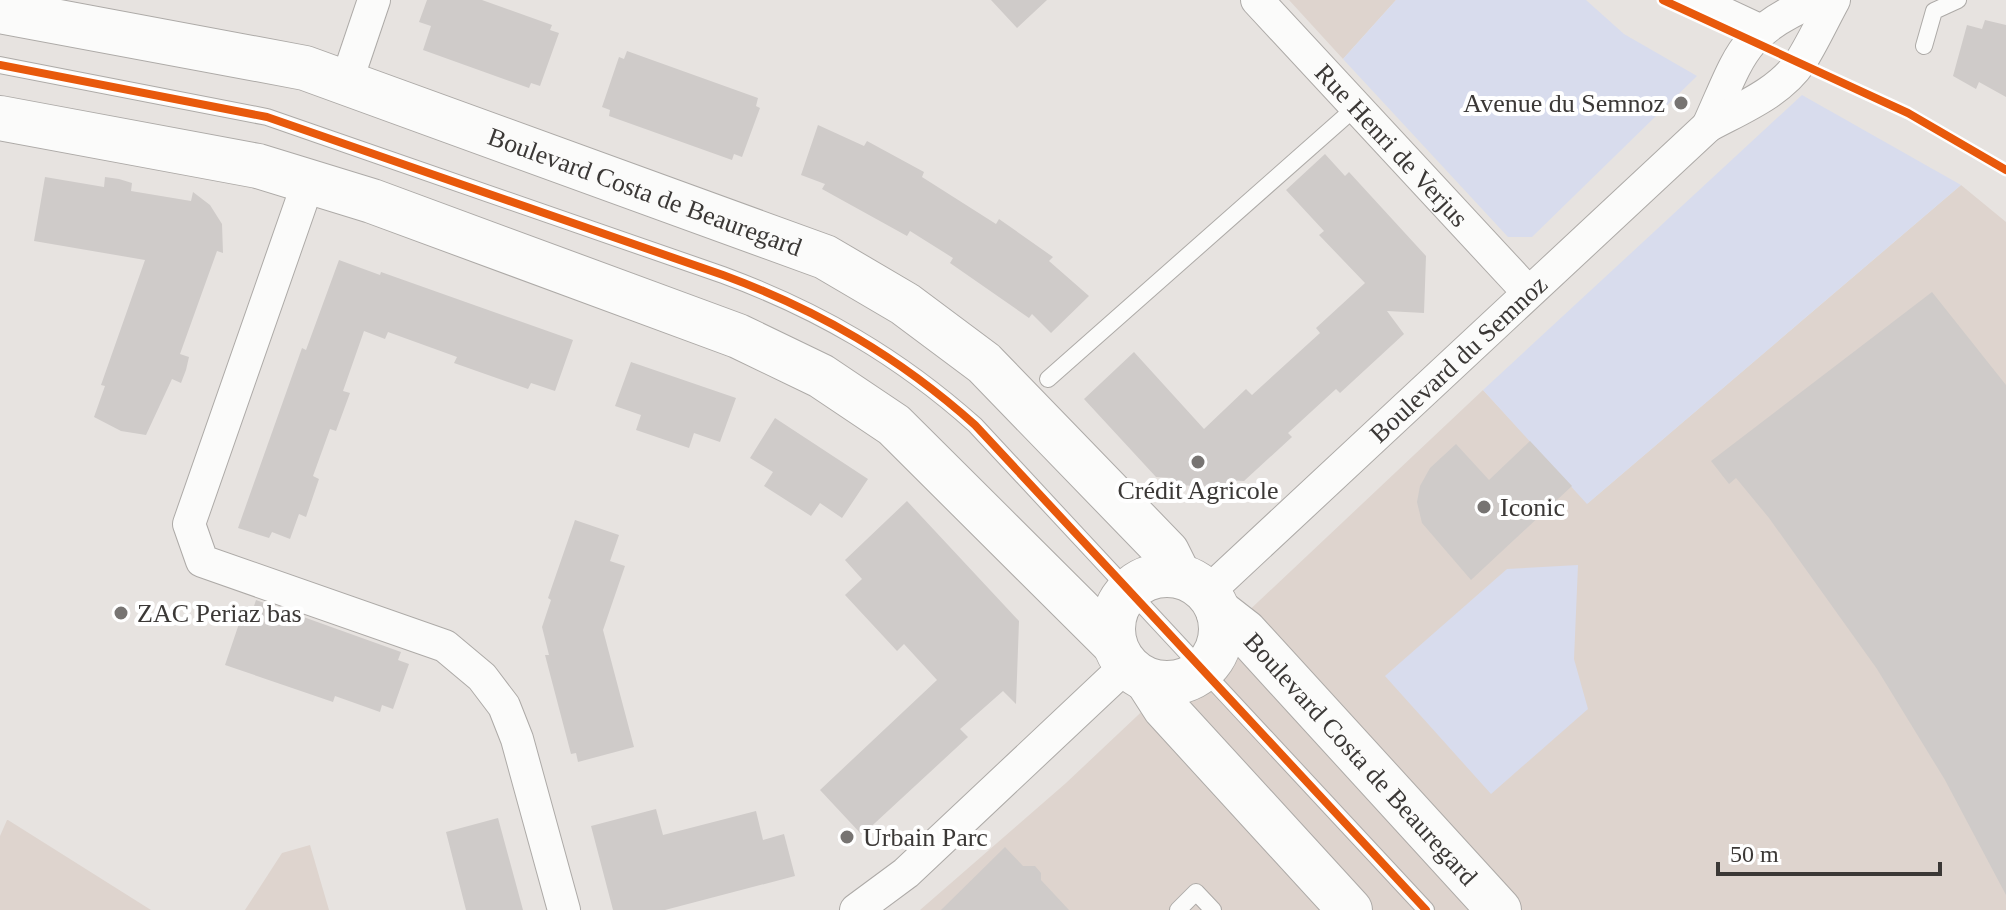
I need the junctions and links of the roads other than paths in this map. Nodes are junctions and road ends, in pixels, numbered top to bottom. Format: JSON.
{"nodes":[{"id":1,"x":374,"y":0,"type":"edge"},
{"id":2,"x":1257,"y":0,"type":"edge"},
{"id":3,"x":1695,"y":0,"type":"edge"},
{"id":4,"x":1817,"y":0,"type":"edge"},
{"id":5,"x":1834,"y":0,"type":"edge"},
{"id":6,"x":1958,"y":0,"type":"edge"},
{"id":7,"x":0,"y":11,"type":"edge"},
{"id":8,"x":1759,"y":30,"type":"junction"},
{"id":9,"x":1924,"y":46,"type":"dead end"},
{"id":10,"x":0,"y":65,"type":"edge"},
{"id":11,"x":346,"y":83,"type":"junction"},
{"id":12,"x":1356,"y":107,"type":"junction"},
{"id":13,"x":0,"y":118,"type":"edge"},
{"id":14,"x":1708,"y":126,"type":"junction"},
{"id":15,"x":308,"y":183,"type":"junction"},
{"id":16,"x":1528,"y":292,"type":"junction"},
{"id":17,"x":1048,"y":379,"type":"dead end"},
{"id":18,"x":1128,"y":590,"type":"junction"},
{"id":19,"x":1202,"y":593,"type":"junction"},
{"id":20,"x":1129,"y":663,"type":"junction"},
{"id":21,"x":1202,"y":671,"type":"junction"},
{"id":22,"x":564,"y":910,"type":"edge"},
{"id":23,"x":856,"y":910,"type":"edge"},
{"id":24,"x":1178,"y":910,"type":"edge"},
{"id":25,"x":1213,"y":910,"type":"edge"},
{"id":26,"x":1350,"y":910,"type":"edge"},
{"id":27,"x":1426,"y":910,"type":"edge"},
{"id":28,"x":1499,"y":910,"type":"edge"}],
"edges":[{"from":1,"to":11,"type":"street"},
{"from":2,"to":12,"type":"street","name":"Rue Henri de Verjus"},
{"from":3,"to":8,"type":"street"},
{"from":4,"to":8,"type":"street","name":"Boulevard du Semnoz"},
{"from":5,"to":14,"type":"street","name":"Boulevard du Semnoz"},
{"from":6,"to":9,"type":"lane"},
{"from":7,"to":11,"type":"street","name":"Boulevard Costa de Beauregard"},
{"from":8,"to":14,"type":"street","name":"Boulevard du Semnoz"},
{"from":10,"to":18,"type":"lane"},
{"from":11,"to":19,"type":"street","name":"Boulevard Costa de Beauregard"},
{"from":12,"to":16,"type":"street","name":"Rue Henri de Verjus"},
{"from":12,"to":17,"type":"lane"},
{"from":13,"to":15,"type":"street"},
{"from":14,"to":16,"type":"street","name":"Boulevard du Semnoz"},
{"from":15,"to":20,"type":"street"},
{"from":15,"to":22,"type":"street"},
{"from":16,"to":19,"type":"street","name":"Boulevard du Semnoz"},
{"from":18,"to":19,"type":"street"},
{"from":18,"to":20,"type":"street"},
{"from":18,"to":21,"type":"lane"},
{"from":19,"to":21,"type":"street","name":"Boulevard Costa de Beauregard"},
{"from":19,"to":28,"type":"street","name":"Boulevard Costa de Beauregard"},
{"from":20,"to":21,"type":"street"},
{"from":20,"to":23,"type":"street"},
{"from":20,"to":26,"type":"street"},
{"from":21,"to":27,"type":"lane"},
{"from":24,"to":25,"type":"lane"}]}
